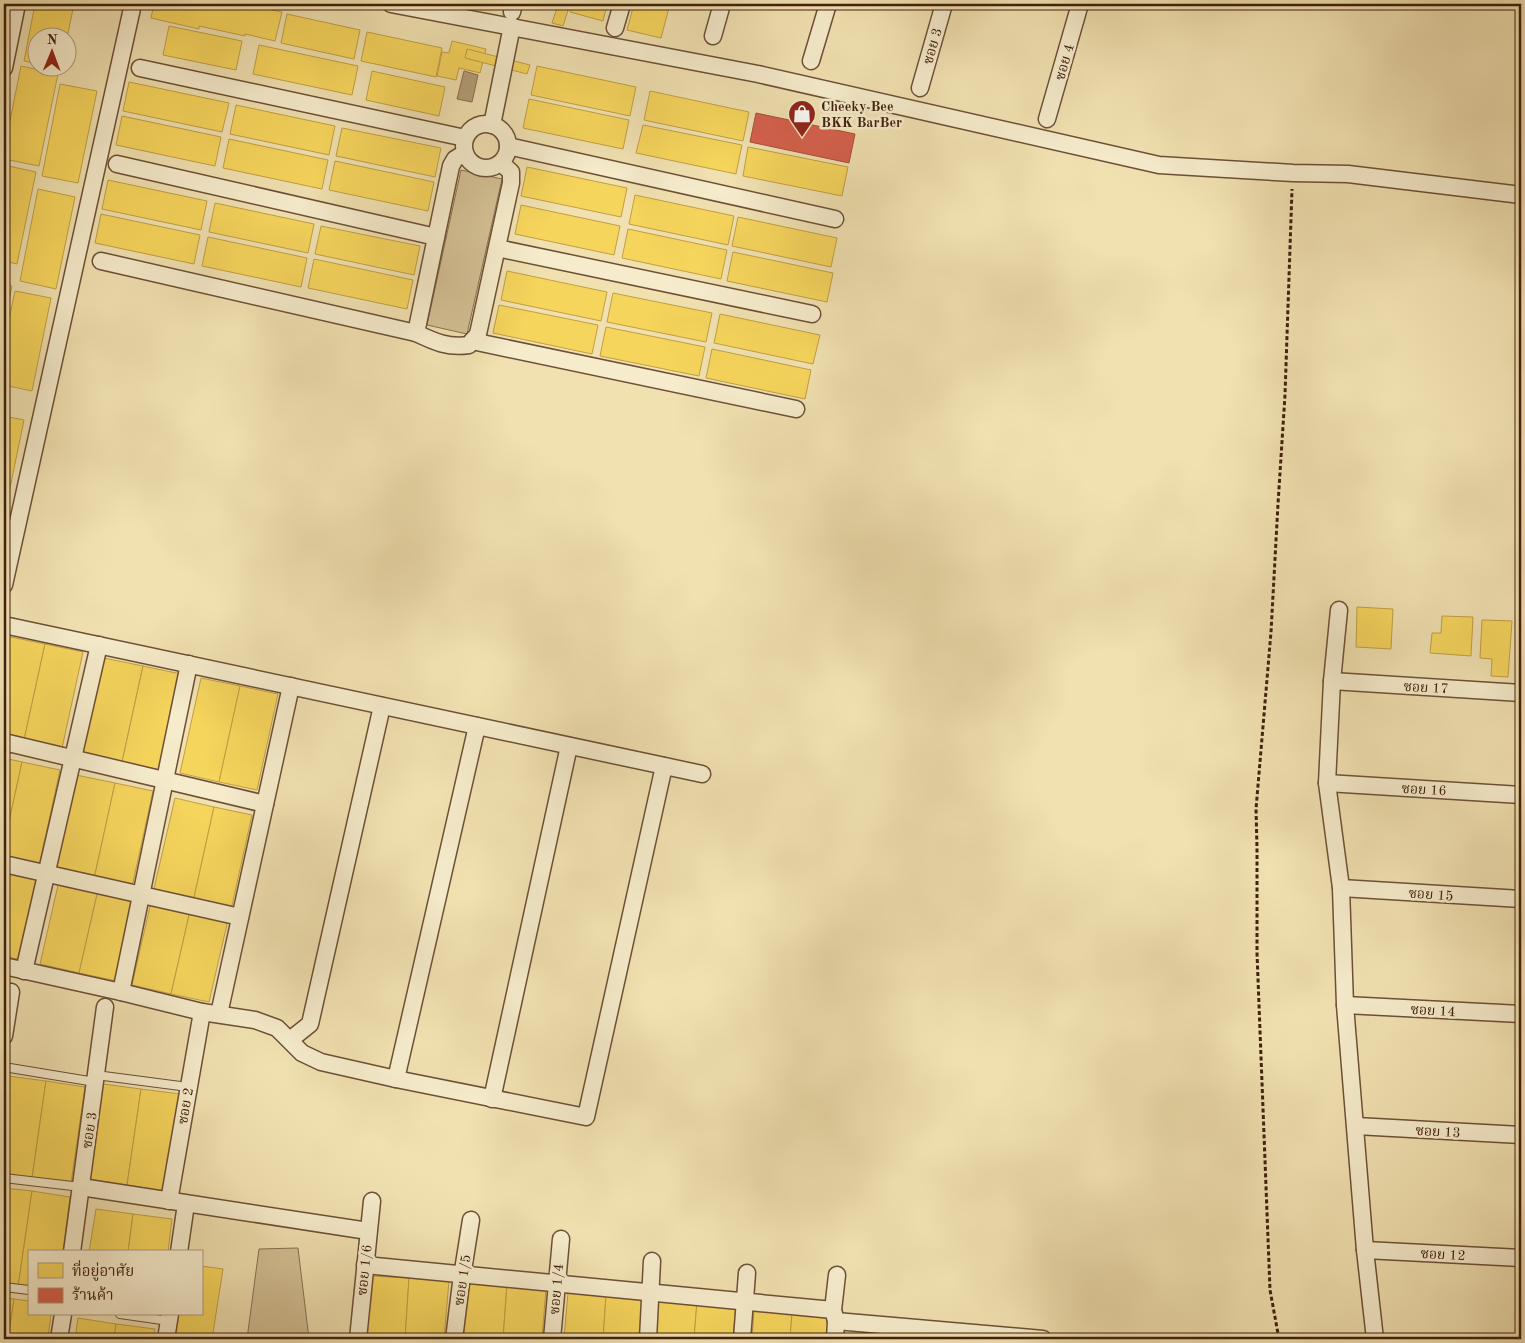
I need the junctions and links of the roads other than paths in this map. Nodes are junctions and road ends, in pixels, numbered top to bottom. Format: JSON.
{"nodes":[{"id":1,"x":16,"y":4,"type":"edge"},
{"id":2,"x":133,"y":4,"type":"edge"},
{"id":3,"x":391,"y":4,"type":"edge"},
{"id":4,"x":622,"y":4,"type":"edge"},
{"id":5,"x":722,"y":4,"type":"edge"},
{"id":6,"x":828,"y":4,"type":"edge"},
{"id":7,"x":944,"y":4,"type":"edge"},
{"id":8,"x":1080,"y":4,"type":"edge"},
{"id":9,"x":513,"y":14,"type":"edge"},
{"id":10,"x":615,"y":28,"type":"dead end"},
{"id":11,"x":713,"y":36,"type":"dead end"},
{"id":12,"x":812,"y":61,"type":"dead end"},
{"id":13,"x":4,"y":68,"type":"edge"},
{"id":14,"x":140,"y":68,"type":"dead end"},
{"id":15,"x":920,"y":88,"type":"dead end"},
{"id":16,"x":1047,"y":119,"type":"dead end"},
{"id":17,"x":492,"y":125,"type":"junction"},
{"id":18,"x":465,"y":146,"type":"junction"},
{"id":19,"x":508,"y":146,"type":"junction"},
{"id":20,"x":501,"y":163,"type":"junction"},
{"id":21,"x":117,"y":164,"type":"dead end"},
{"id":22,"x":1521,"y":195,"type":"edge"},
{"id":23,"x":835,"y":219,"type":"dead end"},
{"id":24,"x":436,"y":237,"type":"junction"},
{"id":25,"x":497,"y":248,"type":"junction"},
{"id":26,"x":100,"y":261,"type":"dead end"},
{"id":27,"x":812,"y":314,"type":"dead end"},
{"id":28,"x":416,"y":333,"type":"junction"},
{"id":29,"x":472,"y":341,"type":"junction"},
{"id":30,"x":796,"y":410,"type":"dead end"},
{"id":31,"x":4,"y":585,"type":"edge"},
{"id":32,"x":1339,"y":610,"type":"dead end"},
{"id":33,"x":4,"y":625,"type":"edge"},
{"id":34,"x":99,"y":645,"type":"junction"},
{"id":35,"x":189,"y":664,"type":"junction"},
{"id":36,"x":1332,"y":681,"type":"junction"},
{"id":37,"x":291,"y":686,"type":"junction"},
{"id":38,"x":1521,"y":693,"type":"edge"},
{"id":39,"x":382,"y":706,"type":"junction"},
{"id":40,"x":477,"y":726,"type":"junction"},
{"id":41,"x":4,"y":742,"type":"edge"},
{"id":42,"x":569,"y":746,"type":"junction"},
{"id":43,"x":73,"y":759,"type":"junction"},
{"id":44,"x":664,"y":766,"type":"junction"},
{"id":45,"x":702,"y":774,"type":"dead end"},
{"id":46,"x":165,"y":780,"type":"junction"},
{"id":47,"x":1327,"y":783,"type":"junction"},
{"id":48,"x":1521,"y":794,"type":"edge"},
{"id":49,"x":265,"y":804,"type":"junction"},
{"id":50,"x":4,"y":864,"type":"edge"},
{"id":51,"x":46,"y":873,"type":"junction"},
{"id":52,"x":1341,"y":888,"type":"junction"},
{"id":53,"x":141,"y":894,"type":"junction"},
{"id":54,"x":1521,"y":899,"type":"edge"},
{"id":55,"x":240,"y":917,"type":"junction"},
{"id":56,"x":4,"y":966,"type":"edge"},
{"id":57,"x":24,"y":971,"type":"junction"},
{"id":58,"x":11,"y":992,"type":"dead end"},
{"id":59,"x":121,"y":992,"type":"junction"},
{"id":60,"x":1345,"y":1005,"type":"junction"},
{"id":61,"x":106,"y":1007,"type":"dead end"},
{"id":62,"x":210,"y":1013,"type":"junction"},
{"id":63,"x":1521,"y":1014,"type":"edge"},
{"id":64,"x":4,"y":1036,"type":"edge"},
{"id":65,"x":290,"y":1040,"type":"junction"},
{"id":66,"x":4,"y":1067,"type":"edge"},
{"id":67,"x":96,"y":1078,"type":"junction"},
{"id":68,"x":396,"y":1079,"type":"junction"},
{"id":69,"x":188,"y":1088,"type":"junction"},
{"id":70,"x":492,"y":1098,"type":"junction"},
{"id":71,"x":1356,"y":1126,"type":"junction"},
{"id":72,"x":1521,"y":1135,"type":"edge"},
{"id":73,"x":4,"y":1178,"type":"edge"},
{"id":74,"x":81,"y":1187,"type":"junction"},
{"id":75,"x":169,"y":1201,"type":"junction"},
{"id":76,"x":372,"y":1201,"type":"dead end"},
{"id":77,"x":186,"y":1204,"type":"junction"},
{"id":78,"x":471,"y":1220,"type":"dead end"},
{"id":79,"x":368,"y":1231,"type":"junction"},
{"id":80,"x":561,"y":1239,"type":"dead end"},
{"id":81,"x":72,"y":1250,"type":"edge"},
{"id":82,"x":179,"y":1250,"type":"edge"},
{"id":83,"x":1365,"y":1250,"type":"junction"},
{"id":84,"x":1521,"y":1258,"type":"edge"},
{"id":85,"x":652,"y":1260,"type":"dead end"},
{"id":86,"x":365,"y":1265,"type":"junction"},
{"id":87,"x":747,"y":1274,"type":"dead end"},
{"id":88,"x":462,"y":1275,"type":"junction"},
{"id":89,"x":837,"y":1275,"type":"dead end"},
{"id":90,"x":556,"y":1284,"type":"junction"},
{"id":91,"x":4,"y":1287,"type":"edge"},
{"id":92,"x":28,"y":1290,"type":"edge"},
{"id":93,"x":650,"y":1293,"type":"junction"},
{"id":94,"x":745,"y":1302,"type":"junction"},
{"id":95,"x":63,"y":1316,"type":"edge"},
{"id":96,"x":144,"y":1316,"type":"edge"},
{"id":97,"x":834,"y":1316,"type":"junction"},
{"id":98,"x":169,"y":1318,"type":"edge"},
{"id":99,"x":59,"y":1339,"type":"edge"},
{"id":100,"x":166,"y":1339,"type":"edge"},
{"id":101,"x":358,"y":1339,"type":"edge"},
{"id":102,"x":454,"y":1339,"type":"edge"},
{"id":103,"x":552,"y":1339,"type":"edge"},
{"id":104,"x":648,"y":1339,"type":"edge"},
{"id":105,"x":742,"y":1339,"type":"edge"},
{"id":106,"x":835,"y":1339,"type":"edge"},
{"id":107,"x":1043,"y":1339,"type":"edge"},
{"id":108,"x":1375,"y":1339,"type":"edge"}],
"edges":[{"from":1,"to":13,"type":"street"},
{"from":2,"to":31,"type":"street"},
{"from":3,"to":9,"type":"street"},
{"from":4,"to":10,"type":"street"},
{"from":5,"to":11,"type":"street"},
{"from":6,"to":12,"type":"street"},
{"from":7,"to":15,"type":"street","name":"ซอย 3"},
{"from":8,"to":16,"type":"street","name":"ซอย 4"},
{"from":9,"to":17,"type":"street"},
{"from":9,"to":22,"type":"street"},
{"from":14,"to":18,"type":"street"},
{"from":17,"to":18,"type":"street"},
{"from":17,"to":19,"type":"street"},
{"from":18,"to":20,"type":"street"},
{"from":18,"to":24,"type":"street"},
{"from":19,"to":20,"type":"street"},
{"from":19,"to":23,"type":"street"},
{"from":20,"to":25,"type":"street"},
{"from":21,"to":24,"type":"street"},
{"from":24,"to":28,"type":"street"},
{"from":25,"to":27,"type":"street"},
{"from":25,"to":29,"type":"street"},
{"from":26,"to":28,"type":"street"},
{"from":28,"to":29,"type":"street"},
{"from":29,"to":30,"type":"street"},
{"from":32,"to":36,"type":"street"},
{"from":33,"to":34,"type":"street"},
{"from":34,"to":35,"type":"street"},
{"from":34,"to":43,"type":"street"},
{"from":35,"to":37,"type":"street"},
{"from":35,"to":46,"type":"street"},
{"from":36,"to":38,"type":"street","name":"ซอย 17"},
{"from":36,"to":47,"type":"street"},
{"from":37,"to":39,"type":"street"},
{"from":37,"to":49,"type":"street","name":"ซอย 2"},
{"from":39,"to":40,"type":"street"},
{"from":39,"to":65,"type":"street"},
{"from":40,"to":42,"type":"street"},
{"from":40,"to":68,"type":"street"},
{"from":41,"to":43,"type":"street"},
{"from":42,"to":44,"type":"street"},
{"from":42,"to":70,"type":"street"},
{"from":43,"to":46,"type":"street"},
{"from":43,"to":51,"type":"street"},
{"from":44,"to":45,"type":"street"},
{"from":44,"to":70,"type":"street"},
{"from":46,"to":49,"type":"street"},
{"from":46,"to":53,"type":"street"},
{"from":47,"to":48,"type":"street","name":"ซอย 16"},
{"from":47,"to":52,"type":"street"},
{"from":49,"to":55,"type":"street","name":"ซอย 2"},
{"from":50,"to":51,"type":"street"},
{"from":51,"to":53,"type":"street"},
{"from":51,"to":57,"type":"street"},
{"from":52,"to":54,"type":"street","name":"ซอย 15"},
{"from":52,"to":60,"type":"street"},
{"from":53,"to":55,"type":"street"},
{"from":53,"to":59,"type":"street"},
{"from":55,"to":62,"type":"street","name":"ซอย 2"},
{"from":56,"to":57,"type":"street"},
{"from":57,"to":59,"type":"street"},
{"from":58,"to":64,"type":"street"},
{"from":59,"to":62,"type":"street"},
{"from":60,"to":63,"type":"street","name":"ซอย 14"},
{"from":60,"to":71,"type":"street"},
{"from":61,"to":67,"type":"street","name":"ซอย 3"},
{"from":62,"to":65,"type":"street"},
{"from":62,"to":69,"type":"street","name":"ซอย 2"},
{"from":65,"to":68,"type":"street"},
{"from":66,"to":67,"type":"lane"},
{"from":67,"to":69,"type":"lane"},
{"from":67,"to":74,"type":"street","name":"ซอย 3"},
{"from":68,"to":70,"type":"street"},
{"from":69,"to":75,"type":"street","name":"ซอย 2"},
{"from":71,"to":72,"type":"street","name":"ซอย 13"},
{"from":71,"to":83,"type":"street"},
{"from":73,"to":74,"type":"lane"},
{"from":74,"to":75,"type":"street"},
{"from":74,"to":81,"type":"street","name":"ซอย 3"},
{"from":75,"to":77,"type":"street"},
{"from":76,"to":79,"type":"street","name":"ซอย 1/6"},
{"from":77,"to":79,"type":"street"},
{"from":77,"to":82,"type":"street"},
{"from":78,"to":88,"type":"street","name":"ซอย 1/5"},
{"from":79,"to":86,"type":"street","name":"ซอย 1/6"},
{"from":80,"to":90,"type":"street","name":"ซอย 1/4"},
{"from":83,"to":84,"type":"street","name":"ซอย 12"},
{"from":83,"to":108,"type":"street"},
{"from":85,"to":93,"type":"street"},
{"from":86,"to":88,"type":"street"},
{"from":86,"to":101,"type":"street","name":"ซอย 1/6"},
{"from":87,"to":94,"type":"street"},
{"from":88,"to":90,"type":"street"},
{"from":88,"to":102,"type":"street","name":"ซอย 1/5"},
{"from":89,"to":97,"type":"street"},
{"from":90,"to":93,"type":"street"},
{"from":90,"to":103,"type":"street","name":"ซอย 1/4"},
{"from":91,"to":92,"type":"lane"},
{"from":93,"to":94,"type":"street"},
{"from":93,"to":104,"type":"street"},
{"from":94,"to":97,"type":"street"},
{"from":94,"to":105,"type":"street"},
{"from":95,"to":99,"type":"street"},
{"from":96,"to":98,"type":"lane"},
{"from":97,"to":106,"type":"street"},
{"from":97,"to":107,"type":"street"},
{"from":98,"to":100,"type":"street"}]}
